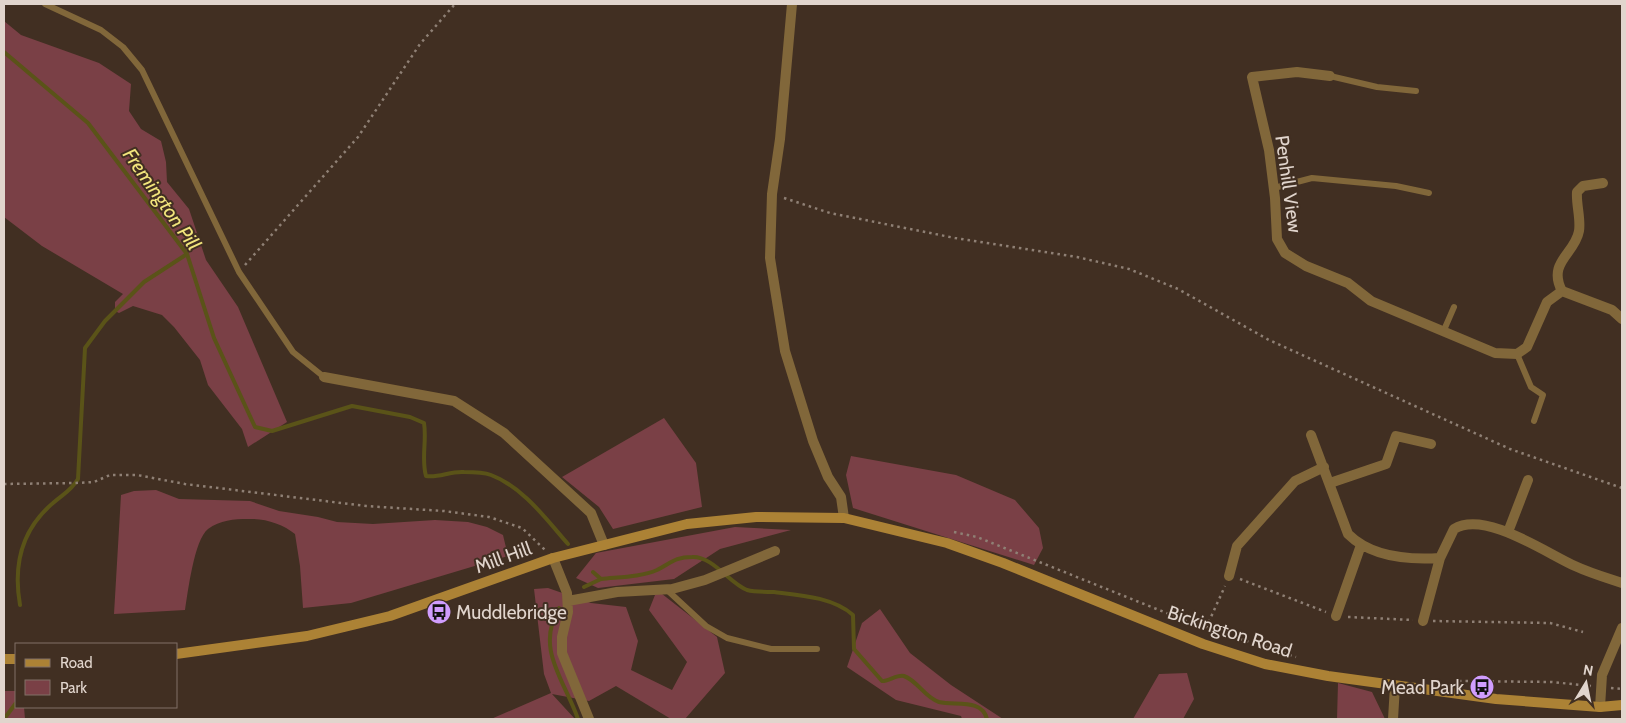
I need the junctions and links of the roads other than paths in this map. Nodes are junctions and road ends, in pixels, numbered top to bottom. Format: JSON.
{"nodes":[{"id":1,"x":45,"y":4,"type":"edge"},
{"id":2,"x":792,"y":4,"type":"edge"},
{"id":3,"x":1330,"y":76,"type":"joint"},
{"id":4,"x":1416,"y":91,"type":"dead end"},
{"id":5,"x":1603,"y":184,"type":"dead end"},
{"id":6,"x":1274,"y":188,"type":"junction"},
{"id":7,"x":1430,"y":193,"type":"dead end"},
{"id":8,"x":1562,"y":291,"type":"junction"},
{"id":9,"x":1454,"y":306,"type":"dead end"},
{"id":10,"x":1622,"y":319,"type":"edge"},
{"id":11,"x":1444,"y":330,"type":"junction"},
{"id":12,"x":1517,"y":354,"type":"junction"},
{"id":13,"x":324,"y":377,"type":"joint"},
{"id":14,"x":1534,"y":421,"type":"dead end"},
{"id":15,"x":1311,"y":435,"type":"dead end"},
{"id":16,"x":1431,"y":444,"type":"dead end"},
{"id":17,"x":1324,"y":467,"type":"junction"},
{"id":18,"x":1528,"y":480,"type":"dead end"},
{"id":19,"x":1330,"y":483,"type":"junction"},
{"id":20,"x":844,"y":518,"type":"junction"},
{"id":21,"x":1508,"y":532,"type":"junction"},
{"id":22,"x":604,"y":545,"type":"junction"},
{"id":23,"x":1361,"y":545,"type":"junction"},
{"id":24,"x":775,"y":551,"type":"dead end"},
{"id":25,"x":553,"y":558,"type":"junction"},
{"id":26,"x":1440,"y":558,"type":"junction"},
{"id":27,"x":1229,"y":576,"type":"road end"},
{"id":28,"x":1622,"y":583,"type":"edge"},
{"id":29,"x":666,"y":589,"type":"junction"},
{"id":30,"x":568,"y":601,"type":"junction"},
{"id":31,"x":1336,"y":616,"type":"road end"},
{"id":32,"x":1423,"y":620,"type":"road end"},
{"id":33,"x":1622,"y":628,"type":"edge"},
{"id":34,"x":817,"y":649,"type":"dead end"},
{"id":35,"x":178,"y":654,"type":"edge"},
{"id":36,"x":1395,"y":686,"type":"junction"},
{"id":37,"x":1622,"y":705,"type":"edge"},
{"id":38,"x":1600,"y":707,"type":"junction"},
{"id":39,"x":589,"y":719,"type":"edge"},
{"id":40,"x":1393,"y":719,"type":"edge"}],
"edges":[{"from":1,"to":13,"type":"lane"},
{"from":2,"to":20,"type":"street"},
{"from":3,"to":4,"type":"lane"},
{"from":3,"to":6,"type":"street","name":"Penhill View"},
{"from":5,"to":8,"type":"street"},
{"from":6,"to":7,"type":"lane"},
{"from":6,"to":11,"type":"street","name":"Penhill View"},
{"from":8,"to":10,"type":"street"},
{"from":8,"to":12,"type":"street"},
{"from":9,"to":11,"type":"lane"},
{"from":11,"to":12,"type":"street","name":"Penhill View"},
{"from":12,"to":14,"type":"lane"},
{"from":13,"to":22,"type":"street"},
{"from":15,"to":17,"type":"street"},
{"from":16,"to":19,"type":"street"},
{"from":17,"to":19,"type":"street"},
{"from":17,"to":27,"type":"street"},
{"from":18,"to":21,"type":"street"},
{"from":19,"to":23,"type":"street"},
{"from":20,"to":22,"type":"main road","name":"Mill Hill"},
{"from":20,"to":36,"type":"main road","name":"Bickington Road"},
{"from":21,"to":26,"type":"street"},
{"from":21,"to":28,"type":"street"},
{"from":22,"to":25,"type":"main road","name":"Mill Hill"},
{"from":23,"to":26,"type":"street"},
{"from":23,"to":31,"type":"street"},
{"from":24,"to":29,"type":"street"},
{"from":25,"to":30,"type":"street"},
{"from":25,"to":35,"type":"main road","name":"Mill Hill"},
{"from":26,"to":32,"type":"street"},
{"from":29,"to":30,"type":"street"},
{"from":29,"to":34,"type":"lane"},
{"from":30,"to":39,"type":"street"},
{"from":33,"to":38,"type":"street"},
{"from":36,"to":38,"type":"main road","name":"Bickington Road"},
{"from":36,"to":40,"type":"street"},
{"from":37,"to":38,"type":"main road","name":"Bickington Road"}]}
